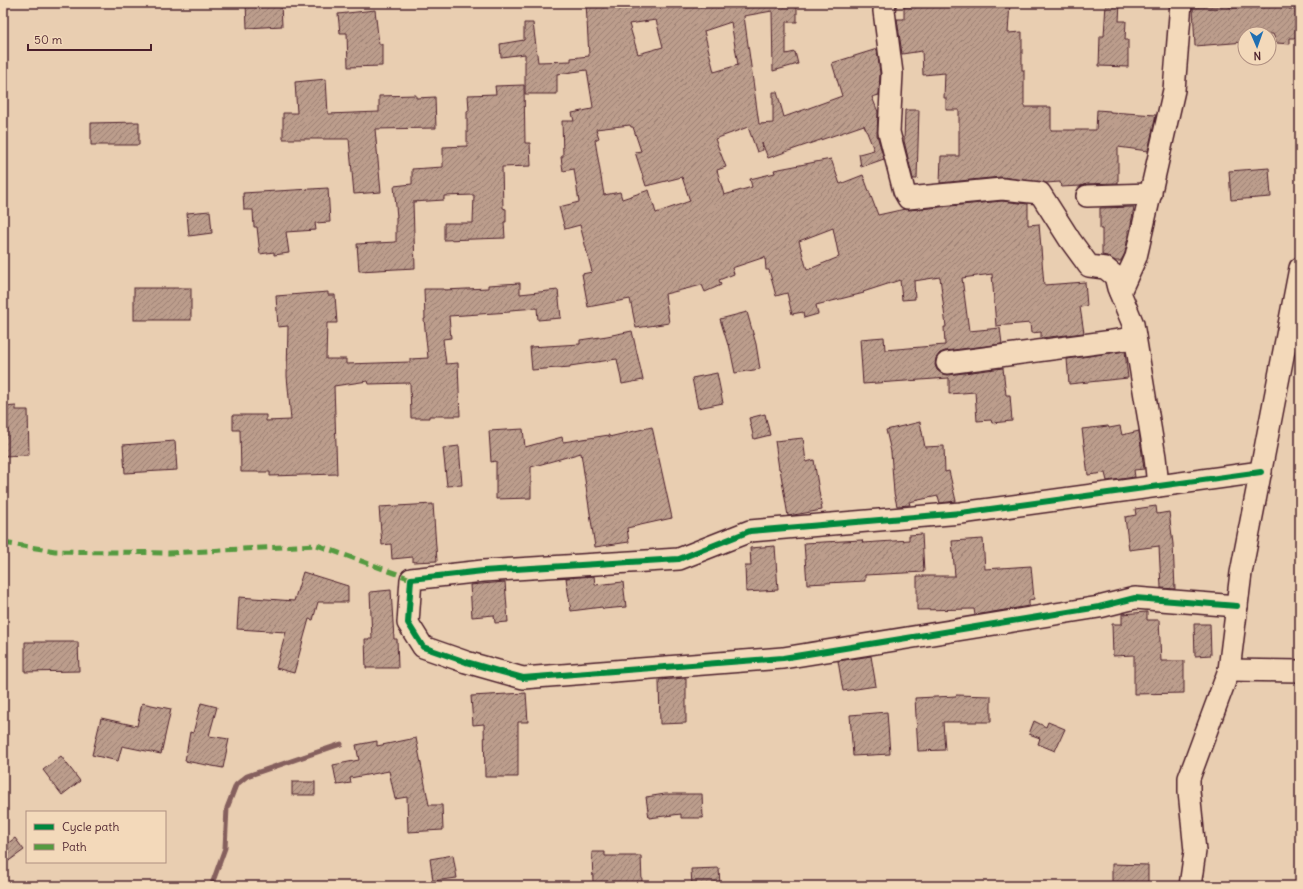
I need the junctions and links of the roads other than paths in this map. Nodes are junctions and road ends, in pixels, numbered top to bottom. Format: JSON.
{"nodes":[{"id":1,"x":885,"y":3,"type":"edge"},
{"id":2,"x":1180,"y":3,"type":"edge"},
{"id":3,"x":1151,"y":194,"type":"junction"},
{"id":4,"x":1087,"y":196,"type":"dead end"},
{"id":5,"x":1300,"y":268,"type":"edge"},
{"id":6,"x":1120,"y":292,"type":"junction"},
{"id":7,"x":1135,"y":338,"type":"junction"},
{"id":8,"x":948,"y":363,"type":"dead end"},
{"id":9,"x":1260,"y":472,"type":"junction"},
{"id":10,"x":1158,"y":486,"type":"junction"},
{"id":11,"x":1237,"y":606,"type":"junction"},
{"id":12,"x":1229,"y":670,"type":"junction"},
{"id":13,"x":1300,"y":671,"type":"edge"},
{"id":14,"x":1190,"y":886,"type":"edge"}],
"edges":[{"from":1,"to":6,"type":"street"},
{"from":2,"to":3,"type":"street"},
{"from":3,"to":4,"type":"street"},
{"from":3,"to":6,"type":"street"},
{"from":5,"to":9,"type":"street"},
{"from":6,"to":7,"type":"street"},
{"from":7,"to":8,"type":"street"},
{"from":7,"to":10,"type":"street"},
{"from":9,"to":10,"type":"street"},
{"from":9,"to":11,"type":"street"},
{"from":10,"to":11,"type":"street"},
{"from":11,"to":12,"type":"street"},
{"from":12,"to":13,"type":"street"},
{"from":12,"to":14,"type":"street"}]}
